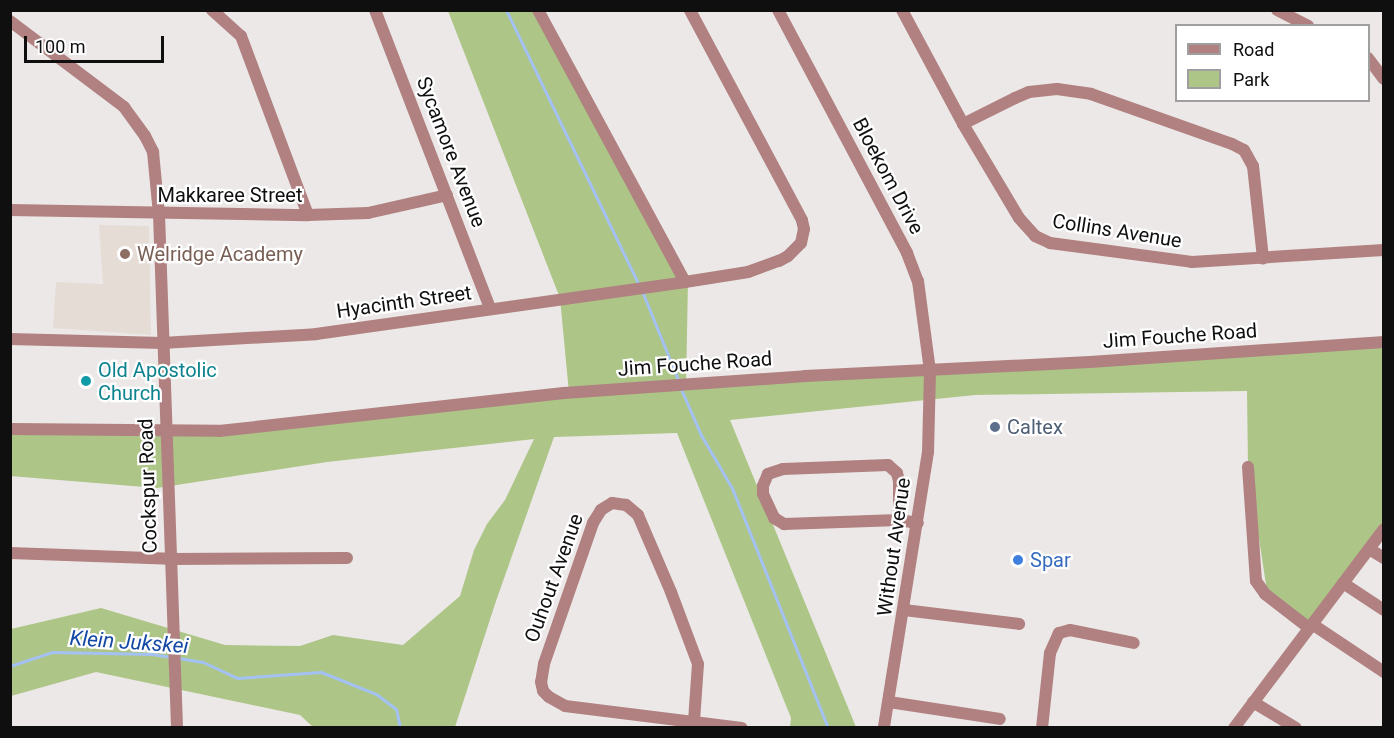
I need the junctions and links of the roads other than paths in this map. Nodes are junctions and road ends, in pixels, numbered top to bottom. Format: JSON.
{"nodes":[{"id":1,"x":212,"y":10,"type":"edge"},
{"id":2,"x":375,"y":10,"type":"edge"},
{"id":3,"x":538,"y":10,"type":"edge"},
{"id":4,"x":690,"y":10,"type":"edge"},
{"id":5,"x":778,"y":10,"type":"edge"},
{"id":6,"x":903,"y":10,"type":"edge"},
{"id":7,"x":1277,"y":10,"type":"edge"},
{"id":8,"x":10,"y":21,"type":"edge"},
{"id":9,"x":1304,"y":24,"type":"edge"},
{"id":10,"x":1370,"y":60,"type":"edge"},
{"id":11,"x":1383,"y":79,"type":"edge"},
{"id":12,"x":963,"y":124,"type":"junction"},
{"id":13,"x":447,"y":195,"type":"junction"},
{"id":14,"x":10,"y":210,"type":"edge"},
{"id":15,"x":159,"y":214,"type":"junction"},
{"id":16,"x":308,"y":215,"type":"junction"},
{"id":17,"x":1383,"y":250,"type":"edge"},
{"id":18,"x":1263,"y":258,"type":"junction"},
{"id":19,"x":685,"y":282,"type":"junction"},
{"id":20,"x":490,"y":308,"type":"junction"},
{"id":21,"x":10,"y":339,"type":"edge"},
{"id":22,"x":1383,"y":342,"type":"edge"},
{"id":23,"x":162,"y":343,"type":"junction"},
{"id":24,"x":930,"y":371,"type":"junction"},
{"id":25,"x":10,"y":429,"type":"edge"},
{"id":26,"x":167,"y":432,"type":"junction"},
{"id":27,"x":1248,"y":467,"type":"dead end"},
{"id":28,"x":899,"y":520,"type":"junction"},
{"id":29,"x":918,"y":523,"type":"junction"},
{"id":30,"x":1383,"y":529,"type":"edge"},
{"id":31,"x":1369,"y":549,"type":"junction"},
{"id":32,"x":10,"y":553,"type":"edge"},
{"id":33,"x":347,"y":558,"type":"dead end"},
{"id":34,"x":1383,"y":558,"type":"edge"},
{"id":35,"x":170,"y":559,"type":"junction"},
{"id":36,"x":1343,"y":583,"type":"junction"},
{"id":37,"x":904,"y":610,"type":"junction"},
{"id":38,"x":1383,"y":610,"type":"edge"},
{"id":39,"x":1019,"y":624,"type":"dead end"},
{"id":40,"x":1310,"y":626,"type":"junction"},
{"id":41,"x":1134,"y":643,"type":"dead end"},
{"id":42,"x":1383,"y":672,"type":"edge"},
{"id":43,"x":889,"y":702,"type":"junction"},
{"id":44,"x":1254,"y":702,"type":"junction"},
{"id":45,"x":1000,"y":719,"type":"dead end"},
{"id":46,"x":694,"y":721,"type":"junction"},
{"id":47,"x":177,"y":728,"type":"edge"},
{"id":48,"x":742,"y":728,"type":"edge"},
{"id":49,"x":884,"y":728,"type":"edge"},
{"id":50,"x":1042,"y":728,"type":"edge"},
{"id":51,"x":1234,"y":728,"type":"edge"},
{"id":52,"x":1296,"y":728,"type":"edge"}],
"edges":[{"from":1,"to":16,"type":"street"},
{"from":2,"to":13,"type":"street","name":"Sycamore Avenue"},
{"from":3,"to":19,"type":"street"},
{"from":4,"to":19,"type":"street","name":"Hyacinth Street"},
{"from":5,"to":24,"type":"street","name":"Bloekom Drive"},
{"from":6,"to":12,"type":"street","name":"Collins Avenue"},
{"from":7,"to":9,"type":"street"},
{"from":8,"to":15,"type":"street","name":"Cockspur Road"},
{"from":10,"to":11,"type":"street"},
{"from":12,"to":18,"type":"street","name":"Collins Avenue"},
{"from":12,"to":18,"type":"street"},
{"from":13,"to":16,"type":"street","name":"Makkaree Street"},
{"from":13,"to":20,"type":"street","name":"Sycamore Avenue"},
{"from":14,"to":15,"type":"street","name":"Makkaree Street"},
{"from":15,"to":16,"type":"street","name":"Makkaree Street"},
{"from":15,"to":23,"type":"street","name":"Cockspur Road"},
{"from":17,"to":18,"type":"street","name":"Collins Avenue"},
{"from":19,"to":20,"type":"street","name":"Hyacinth Street"},
{"from":20,"to":23,"type":"street","name":"Hyacinth Street"},
{"from":21,"to":23,"type":"street","name":"Hyacinth Street"},
{"from":22,"to":24,"type":"street","name":"Jim Fouche Road"},
{"from":23,"to":26,"type":"street","name":"Cockspur Road"},
{"from":24,"to":26,"type":"street","name":"Jim Fouche Road"},
{"from":24,"to":29,"type":"street","name":"Without Avenue"},
{"from":25,"to":26,"type":"street","name":"Jim Fouche Road"},
{"from":26,"to":35,"type":"street","name":"Cockspur Road"},
{"from":27,"to":40,"type":"street"},
{"from":28,"to":28,"type":"street"},
{"from":28,"to":29,"type":"street"},
{"from":29,"to":37,"type":"street","name":"Without Avenue"},
{"from":30,"to":31,"type":"street"},
{"from":31,"to":34,"type":"street"},
{"from":31,"to":36,"type":"street"},
{"from":32,"to":35,"type":"street"},
{"from":33,"to":35,"type":"street"},
{"from":35,"to":47,"type":"street","name":"Cockspur Road"},
{"from":36,"to":38,"type":"street"},
{"from":36,"to":40,"type":"street"},
{"from":37,"to":39,"type":"street"},
{"from":37,"to":43,"type":"street","name":"Without Avenue"},
{"from":40,"to":42,"type":"street"},
{"from":40,"to":44,"type":"street"},
{"from":41,"to":50,"type":"street"},
{"from":43,"to":45,"type":"street"},
{"from":43,"to":49,"type":"street","name":"Without Avenue"},
{"from":44,"to":51,"type":"street"},
{"from":44,"to":52,"type":"street"},
{"from":46,"to":46,"type":"street","name":"Ouhout Avenue"},
{"from":46,"to":48,"type":"street","name":"Ouhout Avenue"}]}
